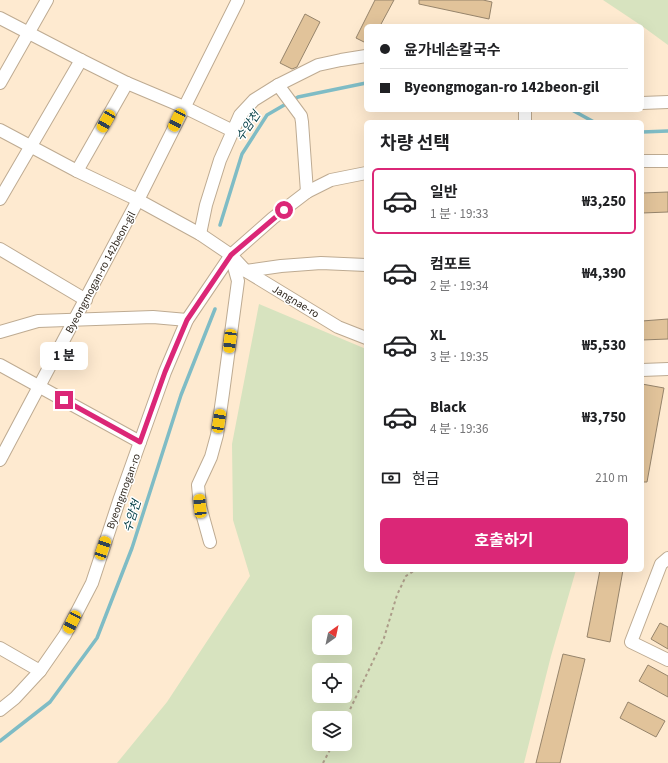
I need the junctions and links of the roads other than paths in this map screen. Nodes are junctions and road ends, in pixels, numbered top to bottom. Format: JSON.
{"nodes":[{"id":1,"x":47,"y":0,"type":"edge"},
{"id":2,"x":238,"y":0,"type":"edge"},
{"id":3,"x":0,"y":18,"type":"edge"},
{"id":4,"x":28,"y":34,"type":"junction"},
{"id":5,"x":364,"y":56,"type":"edge"},
{"id":6,"x":81,"y":60,"type":"junction"},
{"id":7,"x":0,"y":83,"type":"edge"},
{"id":8,"x":127,"y":83,"type":"junction"},
{"id":9,"x":280,"y":88,"type":"junction"},
{"id":10,"x":668,"y":102,"type":"edge"},
{"id":11,"x":644,"y":103,"type":"edge"},
{"id":12,"x":184,"y":107,"type":"junction"},
{"id":13,"x":0,"y":130,"type":"edge"},
{"id":14,"x":233,"y":131,"type":"junction"},
{"id":15,"x":31,"y":146,"type":"junction"},
{"id":16,"x":644,"y":161,"type":"edge"},
{"id":17,"x":668,"y":161,"type":"edge"},
{"id":18,"x":77,"y":171,"type":"junction"},
{"id":19,"x":364,"y":173,"type":"edge"},
{"id":20,"x":307,"y":192,"type":"junction"},
{"id":21,"x":0,"y":199,"type":"edge"},
{"id":22,"x":138,"y":200,"type":"junction"},
{"id":23,"x":200,"y":234,"type":"junction"},
{"id":24,"x":0,"y":249,"type":"edge"},
{"id":25,"x":231,"y":255,"type":"junction"},
{"id":26,"x":364,"y":265,"type":"edge"},
{"id":27,"x":246,"y":270,"type":"junction"},
{"id":28,"x":86,"y":300,"type":"junction"},
{"id":29,"x":74,"y":319,"type":"junction"},
{"id":30,"x":187,"y":320,"type":"junction"},
{"id":31,"x":0,"y":332,"type":"edge"},
{"id":32,"x":364,"y":337,"type":"edge"},
{"id":33,"x":0,"y":365,"type":"edge"},
{"id":34,"x":668,"y":369,"type":"edge"},
{"id":35,"x":644,"y":370,"type":"edge"},
{"id":36,"x":39,"y":386,"type":"junction"},
{"id":37,"x":140,"y":442,"type":"junction"},
{"id":38,"x":0,"y":460,"type":"edge"},
{"id":39,"x":210,"y":542,"type":"dead end"},
{"id":40,"x":668,"y":558,"type":"edge"},
{"id":41,"x":0,"y":648,"type":"edge"},
{"id":42,"x":668,"y":660,"type":"edge"},
{"id":43,"x":40,"y":671,"type":"junction"},
{"id":44,"x":0,"y":710,"type":"edge"}],
"edges":[{"from":1,"to":4,"type":"street"},
{"from":2,"to":12,"type":"street","name":"Byeongmogan-ro 142beon-gil"},
{"from":3,"to":4,"type":"street"},
{"from":4,"to":6,"type":"street"},
{"from":4,"to":7,"type":"street"},
{"from":5,"to":9,"type":"street"},
{"from":6,"to":8,"type":"street"},
{"from":6,"to":15,"type":"street"},
{"from":8,"to":12,"type":"street"},
{"from":8,"to":18,"type":"street"},
{"from":9,"to":14,"type":"street"},
{"from":9,"to":20,"type":"street"},
{"from":10,"to":11,"type":"street"},
{"from":12,"to":14,"type":"street"},
{"from":12,"to":22,"type":"street","name":"Byeongmogan-ro 142beon-gil"},
{"from":13,"to":15,"type":"street","name":"Jangnae-ro"},
{"from":14,"to":23,"type":"street"},
{"from":15,"to":18,"type":"street","name":"Jangnae-ro"},
{"from":15,"to":21,"type":"street"},
{"from":16,"to":17,"type":"street"},
{"from":18,"to":22,"type":"street","name":"Jangnae-ro"},
{"from":19,"to":20,"type":"street","name":"Byeongmogan-ro"},
{"from":20,"to":25,"type":"street","name":"Byeongmogan-ro"},
{"from":22,"to":23,"type":"street","name":"Jangnae-ro"},
{"from":22,"to":28,"type":"street","name":"Byeongmogan-ro 142beon-gil"},
{"from":23,"to":25,"type":"street","name":"Jangnae-ro"},
{"from":24,"to":28,"type":"street"},
{"from":25,"to":27,"type":"street","name":"Jangnae-ro"},
{"from":25,"to":30,"type":"street","name":"Byeongmogan-ro"},
{"from":25,"to":39,"type":"street"},
{"from":26,"to":27,"type":"street"},
{"from":27,"to":32,"type":"street","name":"Jangnae-ro"},
{"from":28,"to":29,"type":"street","name":"Byeongmogan-ro 142beon-gil"},
{"from":29,"to":30,"type":"street"},
{"from":29,"to":31,"type":"street"},
{"from":29,"to":36,"type":"street","name":"Byeongmogan-ro 142beon-gil"},
{"from":30,"to":37,"type":"street","name":"Byeongmogan-ro"},
{"from":33,"to":36,"type":"street"},
{"from":34,"to":35,"type":"street"},
{"from":36,"to":37,"type":"street"},
{"from":36,"to":38,"type":"street","name":"Byeongmogan-ro 142beon-gil"},
{"from":37,"to":43,"type":"street","name":"Byeongmogan-ro"},
{"from":40,"to":42,"type":"street"},
{"from":41,"to":43,"type":"street"},
{"from":43,"to":44,"type":"street","name":"Byeongmogan-ro"}]}
